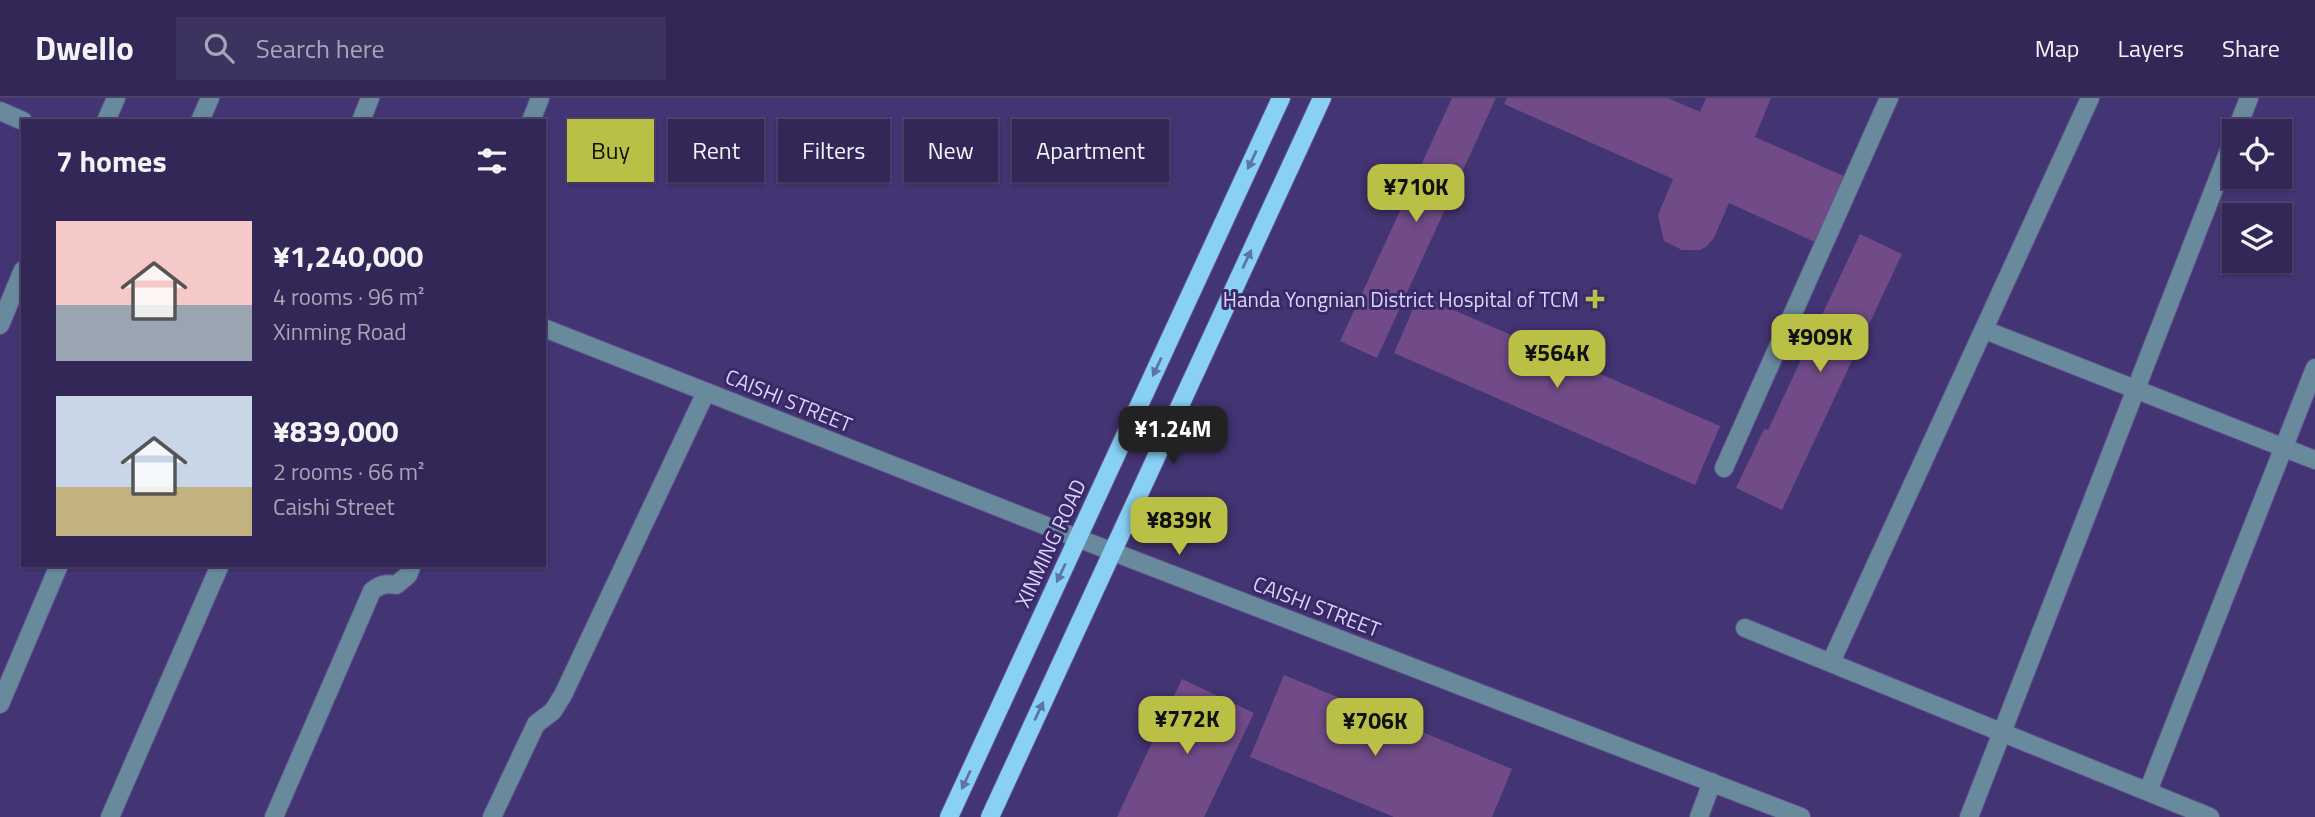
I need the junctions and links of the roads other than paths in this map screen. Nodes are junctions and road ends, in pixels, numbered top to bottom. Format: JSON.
{"nodes":[{"id":1,"x":116,"y":98,"type":"edge"},
{"id":2,"x":210,"y":98,"type":"edge"},
{"id":3,"x":370,"y":98,"type":"edge"},
{"id":4,"x":540,"y":98,"type":"edge"},
{"id":5,"x":1281,"y":98,"type":"edge"},
{"id":6,"x":1322,"y":98,"type":"edge"},
{"id":7,"x":1889,"y":98,"type":"edge"},
{"id":8,"x":2090,"y":98,"type":"edge"},
{"id":9,"x":2249,"y":98,"type":"edge"},
{"id":10,"x":0,"y":111,"type":"edge"},
{"id":11,"x":107,"y":119,"type":"edge"},
{"id":12,"x":201,"y":119,"type":"edge"},
{"id":13,"x":362,"y":119,"type":"edge"},
{"id":14,"x":532,"y":119,"type":"edge"},
{"id":15,"x":2241,"y":119,"type":"edge"},
{"id":16,"x":21,"y":120,"type":"edge"},
{"id":17,"x":2222,"y":169,"type":"edge"},
{"id":18,"x":21,"y":275,"type":"edge"},
{"id":19,"x":0,"y":326,"type":"edge"},
{"id":20,"x":546,"y":329,"type":"edge"},
{"id":21,"x":1985,"y":330,"type":"junction"},
{"id":22,"x":2315,"y":368,"type":"edge"},
{"id":23,"x":2136,"y":389,"type":"junction"},
{"id":24,"x":706,"y":392,"type":"junction"},
{"id":25,"x":2283,"y":448,"type":"junction"},
{"id":26,"x":2315,"y":460,"type":"edge"},
{"id":27,"x":1724,"y":468,"type":"dead end"},
{"id":28,"x":1077,"y":538,"type":"junction"},
{"id":29,"x":1112,"y":552,"type":"junction"},
{"id":30,"x":58,"y":567,"type":"edge"},
{"id":31,"x":219,"y":567,"type":"edge"},
{"id":32,"x":411,"y":567,"type":"edge"},
{"id":33,"x":1745,"y":628,"type":"dead end"},
{"id":34,"x":1830,"y":662,"type":"junction"},
{"id":35,"x":0,"y":705,"type":"edge"},
{"id":36,"x":2002,"y":732,"type":"junction"},
{"id":37,"x":1712,"y":782,"type":"junction"},
{"id":38,"x":2148,"y":792,"type":"junction"},
{"id":39,"x":110,"y":817,"type":"edge"},
{"id":40,"x":274,"y":817,"type":"edge"},
{"id":41,"x":492,"y":817,"type":"edge"},
{"id":42,"x":949,"y":817,"type":"edge"},
{"id":43,"x":990,"y":817,"type":"edge"},
{"id":44,"x":1699,"y":817,"type":"edge"},
{"id":45,"x":1801,"y":817,"type":"edge"},
{"id":46,"x":1969,"y":817,"type":"edge"},
{"id":47,"x":2210,"y":817,"type":"edge"}],
"edges":[{"from":1,"to":11,"type":"street"},
{"from":2,"to":12,"type":"street"},
{"from":3,"to":13,"type":"street"},
{"from":4,"to":14,"type":"street"},
{"from":5,"to":28,"type":"main road","name":"XINMING ROAD","one_way":true},
{"from":29,"to":6,"type":"main road","one_way":true},
{"from":7,"to":27,"type":"street"},
{"from":8,"to":21,"type":"street"},
{"from":9,"to":15,"type":"street"},
{"from":10,"to":16,"type":"street"},
{"from":17,"to":23,"type":"street"},
{"from":18,"to":19,"type":"street"},
{"from":20,"to":24,"type":"street","name":"CAISHI STREET"},
{"from":21,"to":23,"type":"street"},
{"from":21,"to":34,"type":"street"},
{"from":22,"to":25,"type":"street"},
{"from":23,"to":25,"type":"street"},
{"from":23,"to":36,"type":"street"},
{"from":24,"to":28,"type":"street","name":"CAISHI STREET"},
{"from":24,"to":41,"type":"street"},
{"from":25,"to":26,"type":"street"},
{"from":25,"to":38,"type":"street"},
{"from":28,"to":29,"type":"street","name":"CAISHI STREET"},
{"from":28,"to":42,"type":"main road","name":"XINMING ROAD","one_way":true},
{"from":29,"to":37,"type":"street","name":"CAISHI STREET"},
{"from":43,"to":29,"type":"main road","one_way":true},
{"from":30,"to":35,"type":"street"},
{"from":31,"to":39,"type":"street"},
{"from":32,"to":40,"type":"street"},
{"from":33,"to":34,"type":"street"},
{"from":34,"to":36,"type":"street"},
{"from":36,"to":38,"type":"street"},
{"from":36,"to":46,"type":"street"},
{"from":37,"to":44,"type":"street"},
{"from":37,"to":45,"type":"street","name":"CAISHI STREET"},
{"from":38,"to":47,"type":"street"}]}
